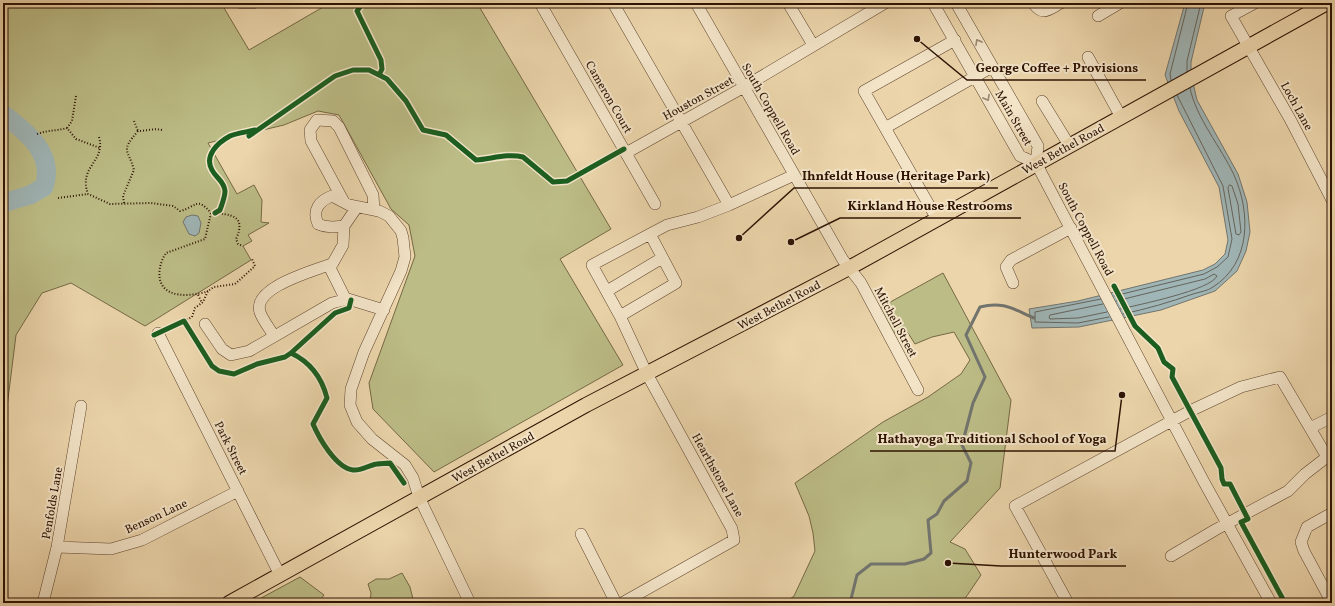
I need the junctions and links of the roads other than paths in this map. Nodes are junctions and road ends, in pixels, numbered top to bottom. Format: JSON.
{"nodes":[{"id":1,"x":241,"y":3,"type":"edge"},
{"id":2,"x":253,"y":3,"type":"edge"},
{"id":3,"x":540,"y":3,"type":"edge"},
{"id":4,"x":613,"y":3,"type":"edge"},
{"id":5,"x":696,"y":3,"type":"edge"},
{"id":6,"x":788,"y":3,"type":"edge"},
{"id":7,"x":885,"y":3,"type":"edge"},
{"id":8,"x":933,"y":3,"type":"edge"},
{"id":9,"x":956,"y":3,"type":"edge"},
{"id":10,"x":1033,"y":3,"type":"edge"},
{"id":11,"x":1060,"y":3,"type":"edge"},
{"id":12,"x":1120,"y":3,"type":"edge"},
{"id":13,"x":1255,"y":3,"type":"edge"},
{"id":14,"x":1327,"y":3,"type":"edge"},
{"id":15,"x":866,"y":8,"type":"edge"},
{"id":16,"x":1098,"y":16,"type":"dead end"},
{"id":17,"x":955,"y":40,"type":"junction"},
{"id":18,"x":813,"y":45,"type":"junction"},
{"id":19,"x":1248,"y":46,"type":"junction"},
{"id":20,"x":1088,"y":57,"type":"dead end"},
{"id":21,"x":992,"y":67,"type":"junction"},
{"id":22,"x":975,"y":76,"type":"junction"},
{"id":23,"x":744,"y":87,"type":"junction"},
{"id":24,"x":1042,"y":101,"type":"dead end"},
{"id":25,"x":1121,"y":116,"type":"junction"},
{"id":26,"x":681,"y":122,"type":"junction"},
{"id":27,"x":885,"y":128,"type":"junction"},
{"id":28,"x":1069,"y":145,"type":"junction"},
{"id":29,"x":625,"y":151,"type":"junction"},
{"id":30,"x":1036,"y":163,"type":"junction"},
{"id":31,"x":794,"y":175,"type":"junction"},
{"id":32,"x":1332,"y":200,"type":"edge"},
{"id":33,"x":344,"y":202,"type":"junction"},
{"id":34,"x":655,"y":204,"type":"dead end"},
{"id":35,"x":730,"y":205,"type":"junction"},
{"id":36,"x":357,"y":207,"type":"junction"},
{"id":37,"x":374,"y":210,"type":"junction"},
{"id":38,"x":937,"y":219,"type":"junction"},
{"id":39,"x":344,"y":226,"type":"junction"},
{"id":40,"x":1071,"y":228,"type":"junction"},
{"id":41,"x":650,"y":234,"type":"junction"},
{"id":42,"x":662,"y":258,"type":"junction"},
{"id":43,"x":331,"y":264,"type":"junction"},
{"id":44,"x":849,"y":268,"type":"junction"},
{"id":45,"x":1013,"y":282,"type":"dead end"},
{"id":46,"x":607,"y":291,"type":"junction"},
{"id":47,"x":344,"y":298,"type":"junction"},
{"id":48,"x":384,"y":310,"type":"junction"},
{"id":49,"x":620,"y":316,"type":"junction"},
{"id":50,"x":205,"y":324,"type":"dead end"},
{"id":51,"x":158,"y":334,"type":"dead end"},
{"id":52,"x":274,"y":336,"type":"junction"},
{"id":53,"x":647,"y":374,"type":"junction"},
{"id":54,"x":918,"y":390,"type":"dead end"},
{"id":55,"x":81,"y":406,"type":"dead end"},
{"id":56,"x":1332,"y":417,"type":"edge"},
{"id":57,"x":1172,"y":420,"type":"junction"},
{"id":58,"x":1310,"y":428,"type":"junction"},
{"id":59,"x":238,"y":491,"type":"junction"},
{"id":60,"x":419,"y":497,"type":"junction"},
{"id":61,"x":1332,"y":513,"type":"edge"},
{"id":62,"x":1227,"y":524,"type":"junction"},
{"id":63,"x":581,"y":534,"type":"dead end"},
{"id":64,"x":57,"y":547,"type":"junction"},
{"id":65,"x":1171,"y":556,"type":"dead end"},
{"id":66,"x":280,"y":575,"type":"junction"},
{"id":67,"x":1269,"y":602,"type":"edge"},
{"id":68,"x":43,"y":603,"type":"edge"},
{"id":69,"x":229,"y":603,"type":"edge"},
{"id":70,"x":470,"y":603,"type":"edge"},
{"id":71,"x":616,"y":603,"type":"edge"},
{"id":72,"x":622,"y":603,"type":"edge"},
{"id":73,"x":1068,"y":603,"type":"edge"},
{"id":74,"x":1332,"y":603,"type":"edge"}],
"edges":[{"from":1,"to":2,"type":"street"},
{"from":3,"to":29,"type":"street","name":"Cameron Court"},
{"from":4,"to":26,"type":"street"},
{"from":5,"to":23,"type":"street","name":"South Coppell Road"},
{"from":6,"to":18,"type":"street"},
{"from":7,"to":15,"type":"street","name":"Houston Street"},
{"from":8,"to":17,"type":"street","name":"Main Street"},
{"from":21,"to":9,"type":"street","name":"Main Street","one_way":true},
{"from":10,"to":11,"type":"street"},
{"from":12,"to":16,"type":"street"},
{"from":13,"to":19,"type":"street","name":"Loch Lane"},
{"from":14,"to":19,"type":"main road","name":"West Bethel Road"},
{"from":15,"to":18,"type":"street","name":"Houston Street"},
{"from":17,"to":22,"type":"street","name":"Main Street"},
{"from":17,"to":27,"type":"street"},
{"from":18,"to":23,"type":"street","name":"Houston Street"},
{"from":19,"to":25,"type":"main road","name":"West Bethel Road"},
{"from":19,"to":32,"type":"street","name":"Loch Lane"},
{"from":20,"to":25,"type":"street"},
{"from":21,"to":22,"type":"street"},
{"from":21,"to":30,"type":"street","name":"Main Street"},
{"from":22,"to":27,"type":"street"},
{"from":22,"to":30,"type":"street","name":"Main Street","one_way":true},
{"from":23,"to":26,"type":"street","name":"Houston Street"},
{"from":23,"to":31,"type":"street","name":"South Coppell Road"},
{"from":24,"to":28,"type":"street"},
{"from":25,"to":28,"type":"main road","name":"West Bethel Road"},
{"from":26,"to":29,"type":"street","name":"Houston Street"},
{"from":26,"to":35,"type":"street"},
{"from":27,"to":38,"type":"street"},
{"from":28,"to":30,"type":"main road","name":"West Bethel Road"},
{"from":29,"to":34,"type":"street","name":"Cameron Court"},
{"from":30,"to":38,"type":"main road","name":"West Bethel Road"},
{"from":30,"to":40,"type":"street","name":"South Coppell Road"},
{"from":31,"to":35,"type":"street"},
{"from":31,"to":44,"type":"street","name":"South Coppell Road"},
{"from":33,"to":36,"type":"street"},
{"from":33,"to":37,"type":"street"},
{"from":33,"to":39,"type":"street"},
{"from":35,"to":41,"type":"street"},
{"from":36,"to":37,"type":"street"},
{"from":36,"to":39,"type":"street"},
{"from":37,"to":48,"type":"street"},
{"from":38,"to":44,"type":"main road","name":"West Bethel Road"},
{"from":39,"to":43,"type":"street"},
{"from":40,"to":45,"type":"street"},
{"from":40,"to":57,"type":"street","name":"South Coppell Road"},
{"from":41,"to":42,"type":"street"},
{"from":41,"to":46,"type":"street"},
{"from":42,"to":46,"type":"street"},
{"from":42,"to":49,"type":"street"},
{"from":43,"to":47,"type":"street"},
{"from":43,"to":52,"type":"street"},
{"from":44,"to":53,"type":"main road","name":"West Bethel Road"},
{"from":44,"to":54,"type":"street","name":"Mitchell Street"},
{"from":46,"to":49,"type":"street"},
{"from":47,"to":48,"type":"street"},
{"from":47,"to":52,"type":"street"},
{"from":48,"to":60,"type":"street"},
{"from":49,"to":53,"type":"street"},
{"from":50,"to":52,"type":"street"},
{"from":51,"to":59,"type":"street","name":"Park Street"},
{"from":53,"to":60,"type":"main road","name":"West Bethel Road"},
{"from":53,"to":72,"type":"street","name":"Hearthstone Lane"},
{"from":55,"to":64,"type":"street","name":"Penfolds Lane"},
{"from":56,"to":58,"type":"street"},
{"from":57,"to":58,"type":"street"},
{"from":57,"to":62,"type":"street","name":"South Coppell Road"},
{"from":57,"to":73,"type":"street"},
{"from":58,"to":62,"type":"street"},
{"from":59,"to":64,"type":"street","name":"Benson Lane"},
{"from":59,"to":66,"type":"street","name":"Park Street"},
{"from":60,"to":66,"type":"main road","name":"West Bethel Road"},
{"from":60,"to":70,"type":"street"},
{"from":61,"to":74,"type":"street"},
{"from":62,"to":65,"type":"street"},
{"from":62,"to":67,"type":"street","name":"South Coppell Road"},
{"from":63,"to":71,"type":"street"},
{"from":64,"to":68,"type":"street","name":"Penfolds Lane"},
{"from":66,"to":69,"type":"main road","name":"West Bethel Road"}]}
